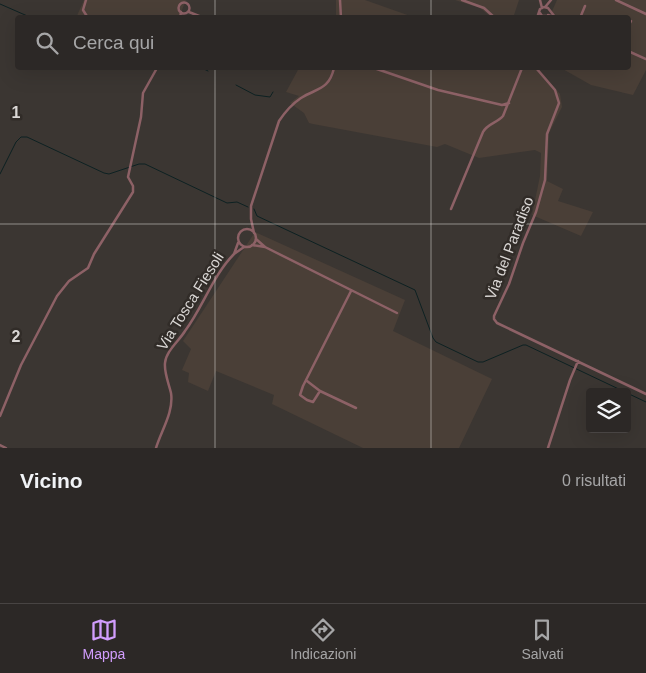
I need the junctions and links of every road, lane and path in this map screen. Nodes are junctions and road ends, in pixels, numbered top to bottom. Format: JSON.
{"nodes":[{"id":1,"x":86,"y":0,"type":"edge"},
{"id":2,"x":179,"y":0,"type":"edge"},
{"id":3,"x":340,"y":0,"type":"edge"},
{"id":4,"x":462,"y":0,"type":"edge"},
{"id":5,"x":540,"y":0,"type":"edge"},
{"id":6,"x":551,"y":0,"type":"edge"},
{"id":7,"x":616,"y":0,"type":"edge"},
{"id":8,"x":471,"y":1,"type":"edge"},
{"id":9,"x":186,"y":3,"type":"edge"},
{"id":10,"x":585,"y":6,"type":"dead end"},
{"id":11,"x":544,"y":7,"type":"junction"},
{"id":12,"x":181,"y":12,"type":"joint"},
{"id":13,"x":188,"y":12,"type":"junction"},
{"id":14,"x":540,"y":13,"type":"edge"},
{"id":15,"x":646,"y":14,"type":"edge"},
{"id":16,"x":86,"y":15,"type":"edge"},
{"id":17,"x":184,"y":15,"type":"edge"},
{"id":18,"x":198,"y":15,"type":"edge"},
{"id":19,"x":341,"y":15,"type":"edge"},
{"id":20,"x":492,"y":15,"type":"edge"},
{"id":21,"x":547,"y":15,"type":"edge"},
{"id":22,"x":581,"y":15,"type":"edge"},
{"id":23,"x":631,"y":52,"type":"edge"},
{"id":24,"x":646,"y":59,"type":"edge"},
{"id":25,"x":156,"y":70,"type":"edge"},
{"id":26,"x":333,"y":70,"type":"edge"},
{"id":27,"x":380,"y":70,"type":"edge"},
{"id":28,"x":521,"y":70,"type":"edge"},
{"id":29,"x":538,"y":70,"type":"edge"},
{"id":30,"x":509,"y":103,"type":"junction"},
{"id":31,"x":451,"y":208,"type":"dead end"},
{"id":32,"x":251,"y":218,"type":"junction"},
{"id":33,"x":246,"y":229,"type":"junction"},
{"id":34,"x":255,"y":235,"type":"junction"},
{"id":35,"x":238,"y":241,"type":"junction"},
{"id":36,"x":251,"y":246,"type":"junction"},
{"id":37,"x":246,"y":247,"type":"junction"},
{"id":38,"x":265,"y":247,"type":"junction"},
{"id":39,"x":234,"y":254,"type":"junction"},
{"id":40,"x":351,"y":291,"type":"junction"},
{"id":41,"x":398,"y":313,"type":"dead end"},
{"id":42,"x":577,"y":363,"type":"junction"},
{"id":43,"x":307,"y":381,"type":"junction"},
{"id":44,"x":320,"y":391,"type":"junction"},
{"id":45,"x":646,"y":394,"type":"edge"},
{"id":46,"x":356,"y":408,"type":"dead end"},
{"id":47,"x":0,"y":416,"type":"edge"},
{"id":48,"x":0,"y":445,"type":"edge"},
{"id":49,"x":6,"y":448,"type":"edge"},
{"id":50,"x":156,"y":448,"type":"edge"},
{"id":51,"x":548,"y":448,"type":"edge"}],
"edges":[{"from":1,"to":16,"type":"street"},
{"from":2,"to":9,"type":"street"},
{"from":3,"to":19,"type":"street"},
{"from":4,"to":8,"type":"street"},
{"from":5,"to":11,"type":"street"},
{"from":6,"to":11,"type":"street"},
{"from":7,"to":15,"type":"street"},
{"from":8,"to":20,"type":"street"},
{"from":9,"to":12,"type":"street"},
{"from":9,"to":13,"type":"street"},
{"from":10,"to":22,"type":"street"},
{"from":11,"to":14,"type":"street"},
{"from":11,"to":21,"type":"street"},
{"from":12,"to":13,"type":"street"},
{"from":13,"to":17,"type":"street"},
{"from":13,"to":18,"type":"street"},
{"from":23,"to":24,"type":"street"},
{"from":25,"to":47,"type":"street"},
{"from":26,"to":32,"type":"street","name":"Via Tosca Fiesoli"},
{"from":27,"to":30,"type":"street"},
{"from":28,"to":30,"type":"street"},
{"from":29,"to":42,"type":"street","name":"Via del Paradiso"},
{"from":30,"to":31,"type":"street"},
{"from":32,"to":33,"type":"street","name":"Via Tosca Fiesoli"},
{"from":32,"to":34,"type":"street","name":"Via Tosca Fiesoli"},
{"from":33,"to":34,"type":"street"},
{"from":33,"to":35,"type":"street","name":"Via Tosca Fiesoli"},
{"from":34,"to":36,"type":"street"},
{"from":34,"to":38,"type":"street"},
{"from":35,"to":37,"type":"street","name":"Via Tosca Fiesoli"},
{"from":35,"to":39,"type":"street","name":"Via Tosca Fiesoli"},
{"from":36,"to":37,"type":"street","name":"Via Tosca Fiesoli"},
{"from":36,"to":38,"type":"street","name":"Via Tosca Fiesoli"},
{"from":37,"to":39,"type":"street","name":"Via Tosca Fiesoli"},
{"from":38,"to":40,"type":"street"},
{"from":39,"to":50,"type":"street","name":"Via Tosca Fiesoli"},
{"from":40,"to":41,"type":"street"},
{"from":40,"to":43,"type":"street"},
{"from":42,"to":45,"type":"street"},
{"from":42,"to":51,"type":"street"},
{"from":43,"to":44,"type":"street"},
{"from":43,"to":44,"type":"street"},
{"from":44,"to":46,"type":"street"},
{"from":48,"to":49,"type":"street"}]}
